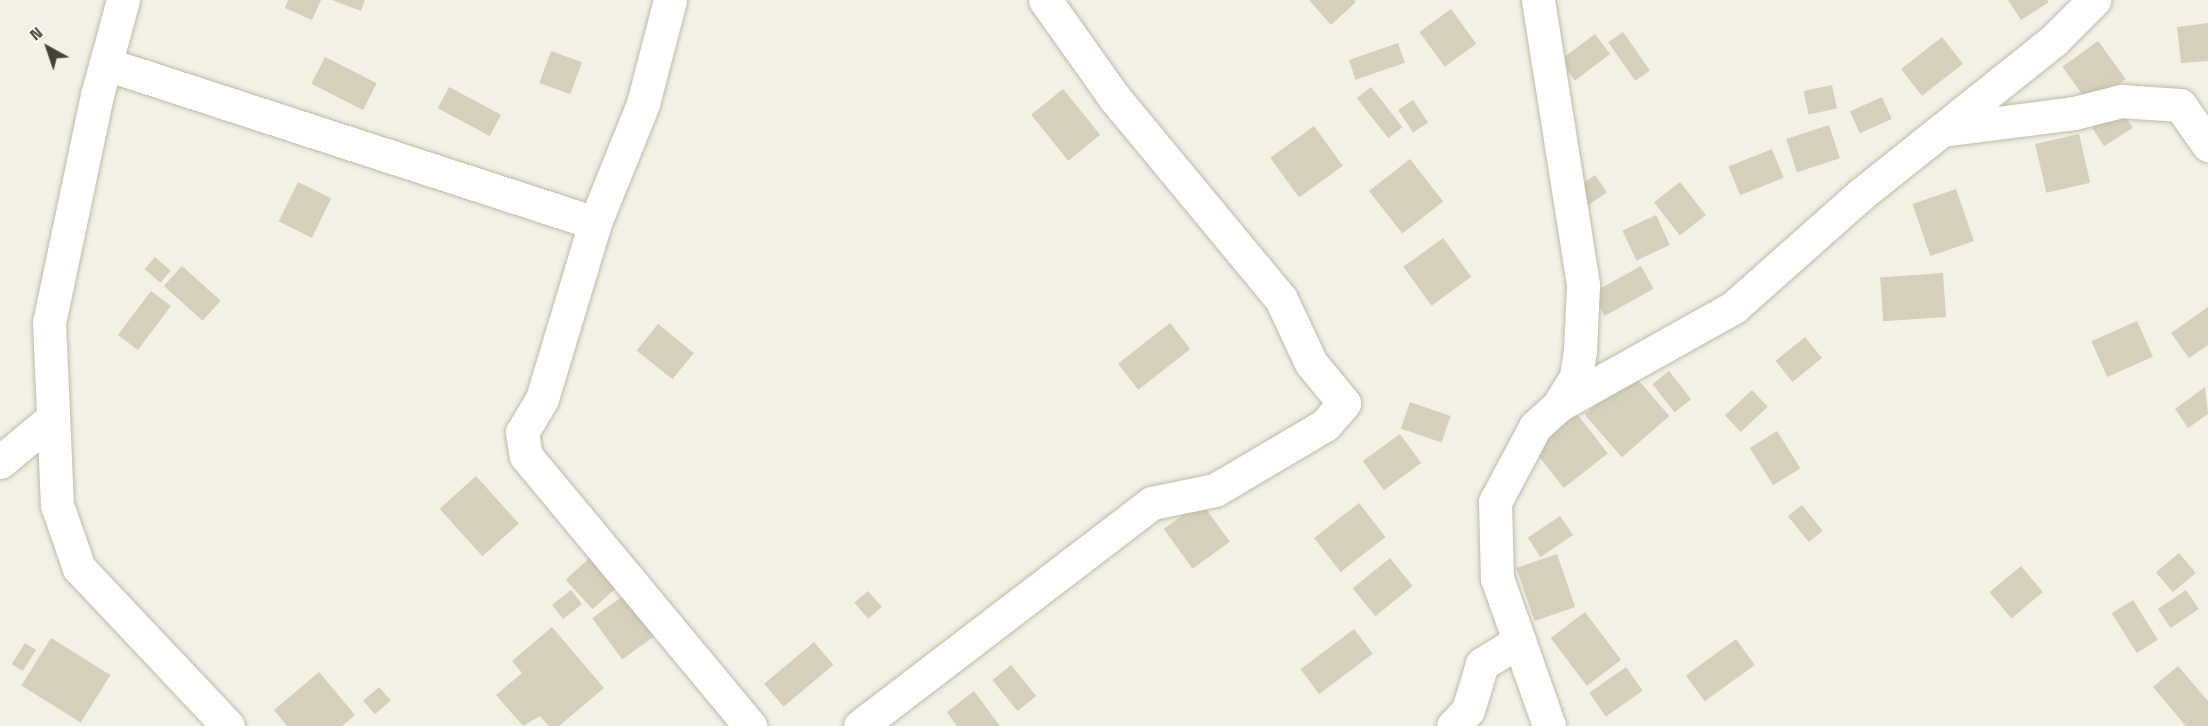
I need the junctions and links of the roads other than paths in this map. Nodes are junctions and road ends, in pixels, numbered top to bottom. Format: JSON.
{"nodes":[{"id":1,"x":123,"y":0,"type":"edge"},
{"id":2,"x":670,"y":0,"type":"edge"},
{"id":3,"x":1045,"y":0,"type":"edge"},
{"id":4,"x":1538,"y":0,"type":"edge"},
{"id":5,"x":2094,"y":0,"type":"edge"},
{"id":6,"x":106,"y":64,"type":"junction"},
{"id":7,"x":1941,"y":130,"type":"junction"},
{"id":8,"x":2208,"y":145,"type":"edge"},
{"id":9,"x":595,"y":223,"type":"junction"},
{"id":10,"x":1558,"y":406,"type":"junction"},
{"id":11,"x":53,"y":418,"type":"junction"},
{"id":12,"x":0,"y":462,"type":"edge"},
{"id":13,"x":1519,"y":641,"type":"junction"},
{"id":14,"x":228,"y":726,"type":"edge"},
{"id":15,"x":750,"y":726,"type":"edge"},
{"id":16,"x":860,"y":726,"type":"edge"},
{"id":17,"x":1454,"y":726,"type":"edge"},
{"id":18,"x":1550,"y":726,"type":"edge"}],
"edges":[{"from":1,"to":6,"type":"street"},
{"from":2,"to":9,"type":"street"},
{"from":3,"to":16,"type":"street"},
{"from":4,"to":10,"type":"street"},
{"from":5,"to":7,"type":"street"},
{"from":6,"to":9,"type":"street"},
{"from":6,"to":11,"type":"street"},
{"from":7,"to":8,"type":"street"},
{"from":7,"to":10,"type":"street"},
{"from":9,"to":15,"type":"street"},
{"from":10,"to":13,"type":"street"},
{"from":11,"to":12,"type":"street"},
{"from":11,"to":14,"type":"street"},
{"from":13,"to":17,"type":"street"},
{"from":13,"to":18,"type":"street"}]}
